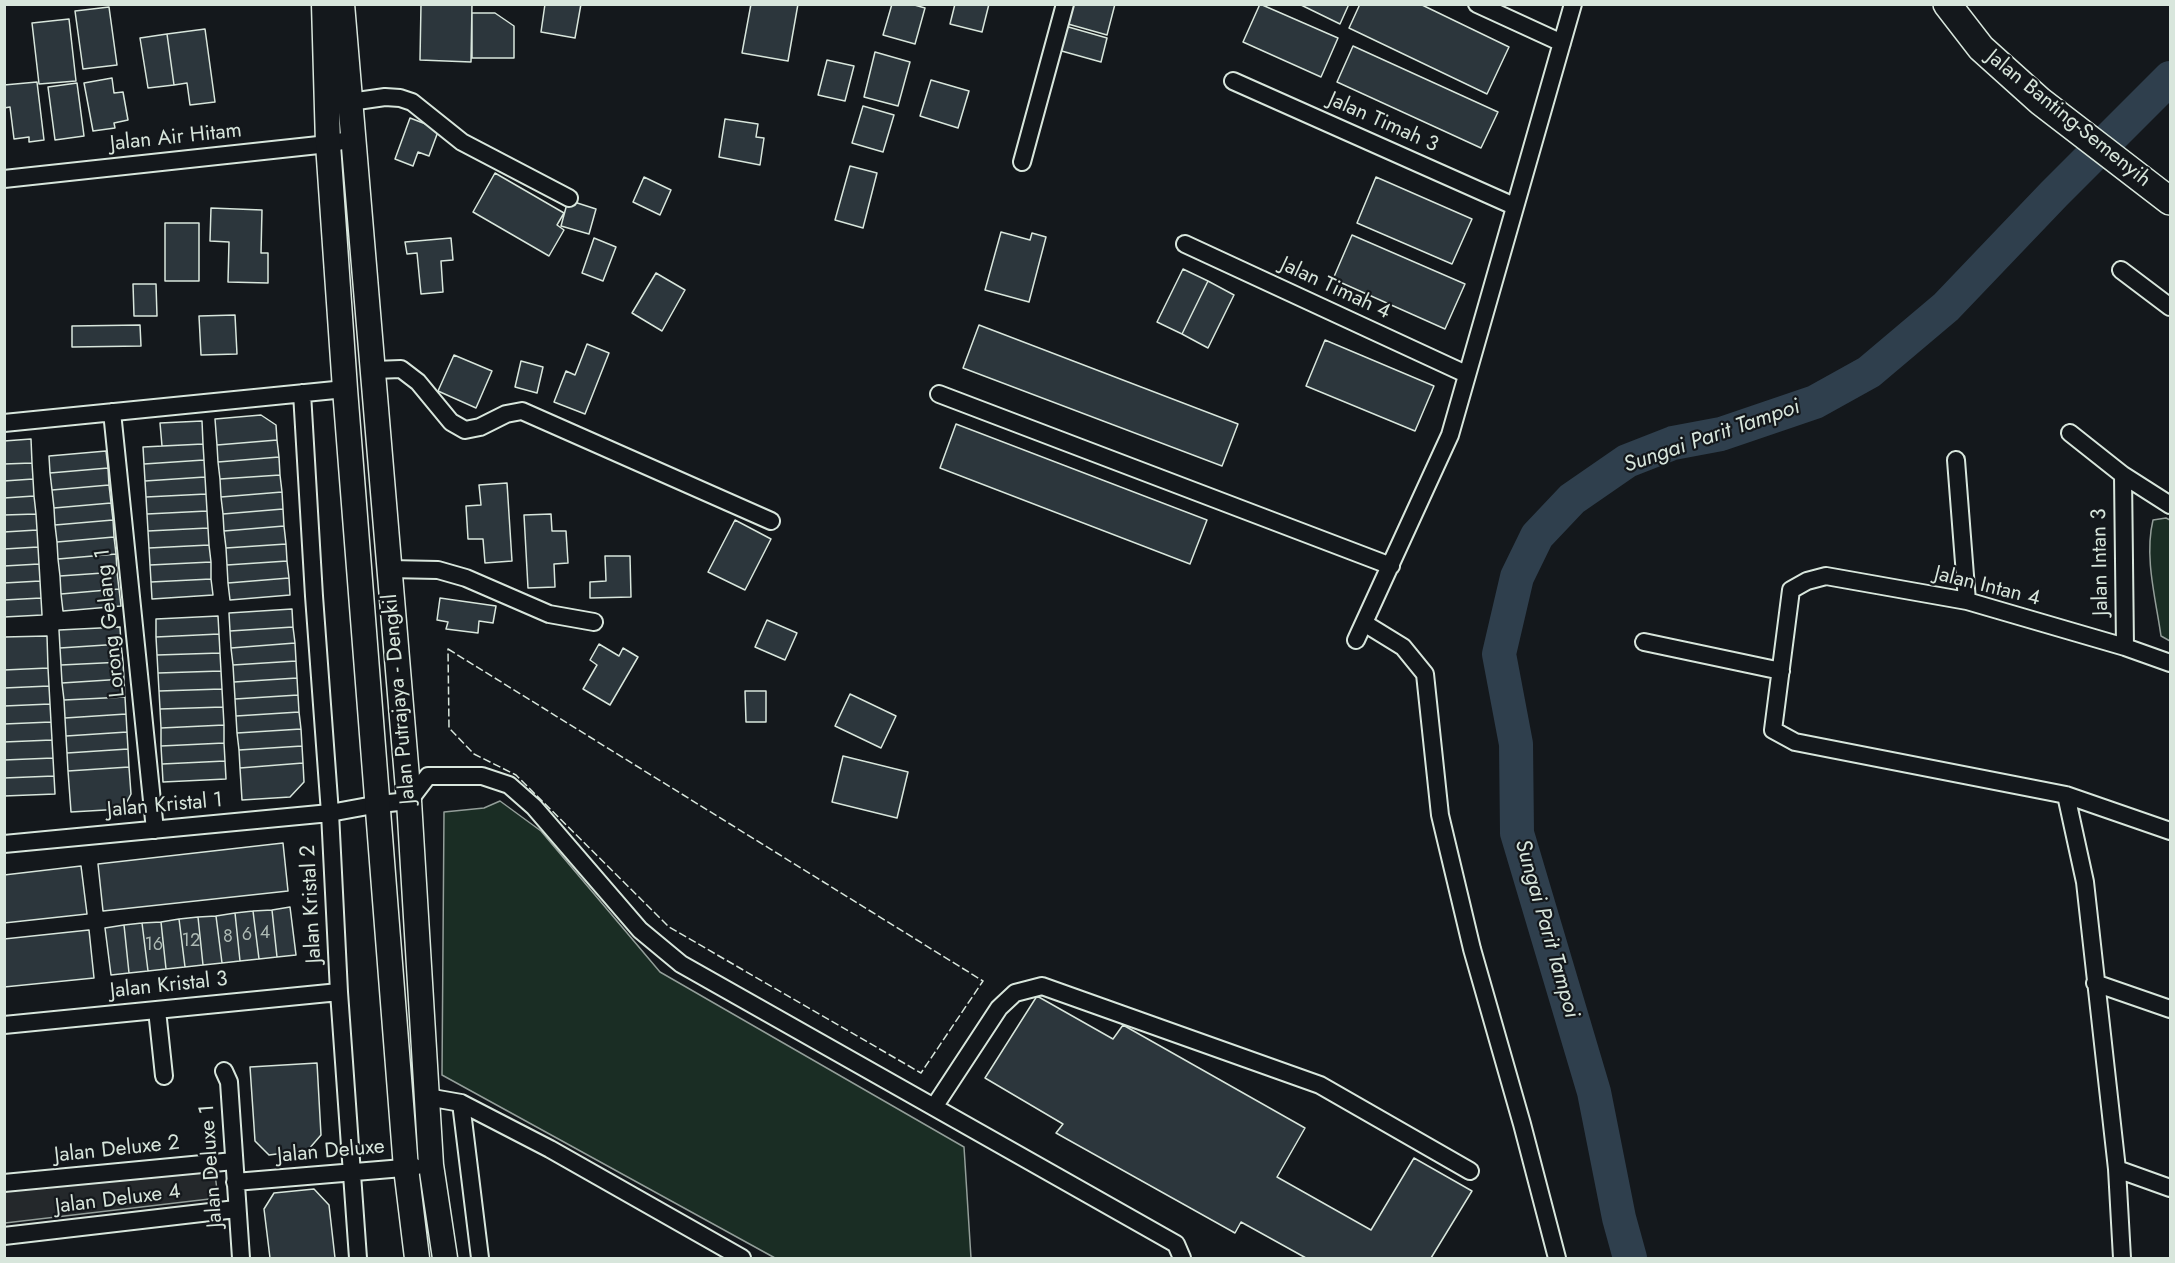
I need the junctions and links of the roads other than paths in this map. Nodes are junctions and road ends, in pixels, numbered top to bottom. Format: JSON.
{"nodes":[{"id":1,"x":324,"y":4,"type":"edge"},
{"id":2,"x":342,"y":4,"type":"edge"},
{"id":3,"x":1065,"y":4,"type":"edge"},
{"id":4,"x":1478,"y":4,"type":"edge"},
{"id":5,"x":1573,"y":4,"type":"edge"},
{"id":6,"x":1947,"y":4,"type":"edge"},
{"id":7,"x":1562,"y":43,"type":"junction"},
{"id":8,"x":1233,"y":81,"type":"dead end"},
{"id":9,"x":350,"y":102,"type":"junction"},
{"id":10,"x":353,"y":139,"type":"junction"},
{"id":11,"x":328,"y":144,"type":"junction"},
{"id":12,"x":1022,"y":162,"type":"dead end"},
{"id":13,"x":4,"y":179,"type":"edge"},
{"id":14,"x":2164,"y":196,"type":"edge"},
{"id":15,"x":569,"y":198,"type":"dead end"},
{"id":16,"x":1514,"y":206,"type":"junction"},
{"id":17,"x":1185,"y":244,"type":"dead end"},
{"id":18,"x":2121,"y":270,"type":"dead end"},
{"id":19,"x":2170,"y":307,"type":"edge"},
{"id":20,"x":374,"y":370,"type":"junction"},
{"id":21,"x":1466,"y":374,"type":"junction"},
{"id":22,"x":345,"y":389,"type":"junction"},
{"id":23,"x":302,"y":393,"type":"junction"},
{"id":24,"x":939,"y":394,"type":"dead end"},
{"id":25,"x":112,"y":412,"type":"junction"},
{"id":26,"x":4,"y":423,"type":"edge"},
{"id":27,"x":2070,"y":433,"type":"dead end"},
{"id":28,"x":1956,"y":460,"type":"dead end"},
{"id":29,"x":2123,"y":475,"type":"junction"},
{"id":30,"x":2170,"y":505,"type":"edge"},
{"id":31,"x":771,"y":521,"type":"dead end"},
{"id":32,"x":1391,"y":566,"type":"junction"},
{"id":33,"x":389,"y":569,"type":"junction"},
{"id":34,"x":1967,"y":601,"type":"junction"},
{"id":35,"x":594,"y":622,"type":"dead end"},
{"id":36,"x":1364,"y":623,"type":"junction"},
{"id":37,"x":1356,"y":640,"type":"dead end"},
{"id":38,"x":1644,"y":642,"type":"dead end"},
{"id":39,"x":2125,"y":648,"type":"junction"},
{"id":40,"x":2170,"y":663,"type":"edge"},
{"id":41,"x":1781,"y":671,"type":"junction"},
{"id":42,"x":2066,"y":795,"type":"junction"},
{"id":43,"x":409,"y":801,"type":"junction"},
{"id":44,"x":379,"y":804,"type":"junction"},
{"id":45,"x":330,"y":813,"type":"junction"},
{"id":46,"x":155,"y":830,"type":"junction"},
{"id":47,"x":2170,"y":831,"type":"edge"},
{"id":48,"x":4,"y":844,"type":"edge"},
{"id":49,"x":2095,"y":983,"type":"junction"},
{"id":50,"x":339,"y":992,"type":"junction"},
{"id":51,"x":2170,"y":1009,"type":"edge"},
{"id":52,"x":157,"y":1010,"type":"junction"},
{"id":53,"x":4,"y":1026,"type":"edge"},
{"id":54,"x":224,"y":1071,"type":"dead end"},
{"id":55,"x":164,"y":1076,"type":"dead end"},
{"id":56,"x":427,"y":1097,"type":"junction"},
{"id":57,"x":461,"y":1103,"type":"junction"},
{"id":58,"x":934,"y":1107,"type":"junction"},
{"id":59,"x":234,"y":1161,"type":"junction"},
{"id":60,"x":431,"y":1165,"type":"junction"},
{"id":61,"x":406,"y":1168,"type":"junction"},
{"id":62,"x":2117,"y":1169,"type":"junction"},
{"id":63,"x":1470,"y":1171,"type":"dead end"},
{"id":64,"x":352,"y":1172,"type":"junction"},
{"id":65,"x":235,"y":1182,"type":"junction"},
{"id":66,"x":4,"y":1183,"type":"edge"},
{"id":67,"x":2170,"y":1188,"type":"edge"},
{"id":68,"x":236,"y":1209,"type":"junction"},
{"id":69,"x":4,"y":1236,"type":"edge"},
{"id":70,"x":241,"y":1258,"type":"edge"},
{"id":71,"x":358,"y":1258,"type":"edge"},
{"id":72,"x":417,"y":1258,"type":"edge"},
{"id":73,"x":445,"y":1258,"type":"edge"},
{"id":74,"x":480,"y":1258,"type":"edge"},
{"id":75,"x":742,"y":1258,"type":"edge"},
{"id":76,"x":1182,"y":1258,"type":"edge"},
{"id":77,"x":1557,"y":1258,"type":"edge"},
{"id":78,"x":2122,"y":1258,"type":"edge"}],
"edges":[{"from":1,"to":11,"type":"main road","name":"Jalan Putrajaya - Dengkil"},
{"from":2,"to":9,"type":"main road","name":"Jalan Putrajaya - Dengkil"},
{"from":3,"to":12,"type":"street"},
{"from":4,"to":7,"type":"street"},
{"from":5,"to":7,"type":"street"},
{"from":6,"to":14,"type":"main road","name":"Jalan Banting-Semenyih"},
{"from":7,"to":16,"type":"street"},
{"from":8,"to":16,"type":"street","name":"Jalan Timah 3"},
{"from":9,"to":10,"type":"main road","name":"Jalan Putrajaya - Dengkil"},
{"from":9,"to":15,"type":"street"},
{"from":10,"to":11,"type":"street","name":"Jalan Air Hitam"},
{"from":10,"to":20,"type":"main road","name":"Jalan Putrajaya - Dengkil"},
{"from":11,"to":13,"type":"street","name":"Jalan Air Hitam"},
{"from":11,"to":22,"type":"main road","name":"Jalan Putrajaya - Dengkil"},
{"from":16,"to":21,"type":"street"},
{"from":17,"to":21,"type":"street","name":"Jalan Timah 4"},
{"from":18,"to":19,"type":"street"},
{"from":20,"to":31,"type":"street"},
{"from":20,"to":33,"type":"main road","name":"Jalan Putrajaya - Dengkil"},
{"from":21,"to":32,"type":"street"},
{"from":22,"to":23,"type":"street"},
{"from":22,"to":44,"type":"main road","name":"Jalan Putrajaya - Dengkil"},
{"from":23,"to":25,"type":"street"},
{"from":23,"to":45,"type":"street","name":"Jalan Kristal 2"},
{"from":24,"to":32,"type":"street"},
{"from":25,"to":26,"type":"street"},
{"from":25,"to":46,"type":"street","name":"Lorong Gelang 1"},
{"from":27,"to":29,"type":"street"},
{"from":28,"to":34,"type":"street"},
{"from":29,"to":30,"type":"street"},
{"from":29,"to":39,"type":"street","name":"Jalan Intan 3"},
{"from":32,"to":36,"type":"street"},
{"from":33,"to":35,"type":"street"},
{"from":33,"to":43,"type":"main road","name":"Jalan Putrajaya - Dengkil"},
{"from":34,"to":39,"type":"street","name":"Jalan Intan 4"},
{"from":34,"to":41,"type":"street","name":"Jalan Intan 4"},
{"from":36,"to":37,"type":"street"},
{"from":36,"to":77,"type":"street"},
{"from":38,"to":41,"type":"street"},
{"from":39,"to":40,"type":"street","name":"Jalan Intan 4"},
{"from":41,"to":42,"type":"street"},
{"from":42,"to":47,"type":"street"},
{"from":42,"to":49,"type":"street"},
{"from":43,"to":44,"type":"street","name":"Jalan Kristal 1"},
{"from":43,"to":56,"type":"main road","name":"Jalan Putrajaya - Dengkil"},
{"from":43,"to":58,"type":"street"},
{"from":44,"to":45,"type":"street","name":"Jalan Kristal 1"},
{"from":44,"to":61,"type":"main road","name":"Jalan Putrajaya - Dengkil"},
{"from":45,"to":46,"type":"street","name":"Jalan Kristal 1"},
{"from":45,"to":50,"type":"street","name":"Jalan Kristal 2"},
{"from":46,"to":48,"type":"street","name":"Jalan Kristal 1"},
{"from":49,"to":51,"type":"street"},
{"from":49,"to":62,"type":"street"},
{"from":50,"to":52,"type":"street","name":"Jalan Kristal 3"},
{"from":50,"to":64,"type":"street","name":"Jalan Kristal 2"},
{"from":52,"to":53,"type":"street","name":"Jalan Kristal 3"},
{"from":52,"to":55,"type":"street"},
{"from":54,"to":59,"type":"street","name":"Jalan Deluxe 1"},
{"from":56,"to":57,"type":"street"},
{"from":56,"to":60,"type":"main road","name":"Jalan Putrajaya - Dengkil"},
{"from":57,"to":74,"type":"street"},
{"from":57,"to":75,"type":"street"},
{"from":58,"to":63,"type":"street"},
{"from":58,"to":76,"type":"street"},
{"from":59,"to":65,"type":"street","name":"Jalan Deluxe 1"},
{"from":59,"to":66,"type":"street","name":"Jalan Deluxe 2"},
{"from":60,"to":61,"type":"street","name":"Jalan Deluxe"},
{"from":60,"to":73,"type":"main road","name":"Jalan Putrajaya - Dengkil"},
{"from":61,"to":64,"type":"street","name":"Jalan Deluxe"},
{"from":61,"to":72,"type":"main road","name":"Jalan Putrajaya - Dengkil"},
{"from":62,"to":67,"type":"street"},
{"from":62,"to":78,"type":"street"},
{"from":64,"to":65,"type":"street","name":"Jalan Deluxe"},
{"from":64,"to":71,"type":"street","name":"Jalan Kristal 2"},
{"from":65,"to":68,"type":"street","name":"Jalan Deluxe 1"},
{"from":68,"to":69,"type":"street","name":"Jalan Deluxe 4"},
{"from":68,"to":70,"type":"street","name":"Jalan Deluxe 1"}]}
